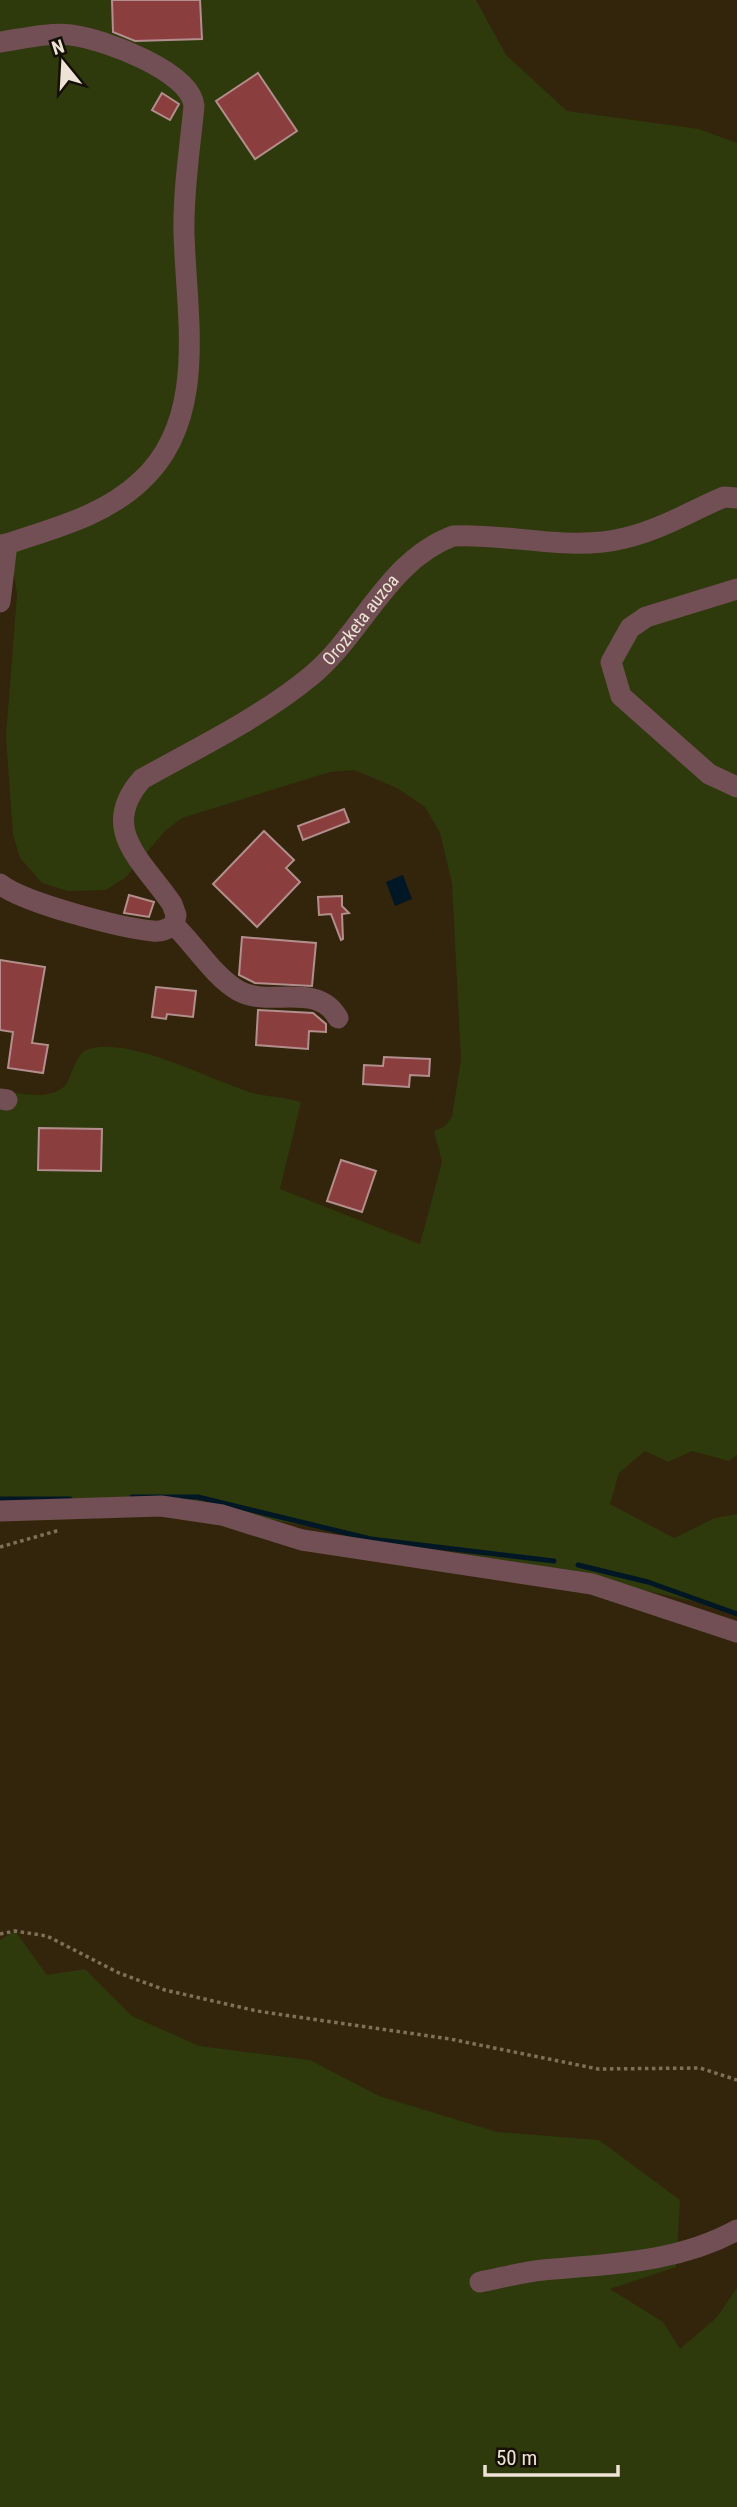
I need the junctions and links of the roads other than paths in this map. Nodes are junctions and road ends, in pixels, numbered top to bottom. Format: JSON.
{"nodes":[{"id":1,"x":0,"y":42,"type":"edge"},
{"id":2,"x":737,"y":498,"type":"edge"},
{"id":3,"x":4,"y":545,"type":"edge"},
{"id":4,"x":737,"y":589,"type":"edge"},
{"id":5,"x":0,"y":602,"type":"edge"},
{"id":6,"x":737,"y":787,"type":"edge"},
{"id":7,"x":0,"y":886,"type":"edge"},
{"id":8,"x":174,"y":925,"type":"junction"},
{"id":9,"x":338,"y":1018,"type":"dead end"},
{"id":10,"x":0,"y":1511,"type":"edge"},
{"id":11,"x":737,"y":1632,"type":"edge"},
{"id":12,"x":737,"y":2230,"type":"edge"},
{"id":13,"x":480,"y":2282,"type":"dead end"}],
"edges":[{"from":1,"to":3,"type":"street"},
{"from":2,"to":8,"type":"street","name":"Orozketa auzoa"},
{"from":3,"to":5,"type":"street"},
{"from":4,"to":6,"type":"street"},
{"from":7,"to":8,"type":"street"},
{"from":8,"to":9,"type":"street"},
{"from":10,"to":11,"type":"street"},
{"from":12,"to":13,"type":"street"}]}
